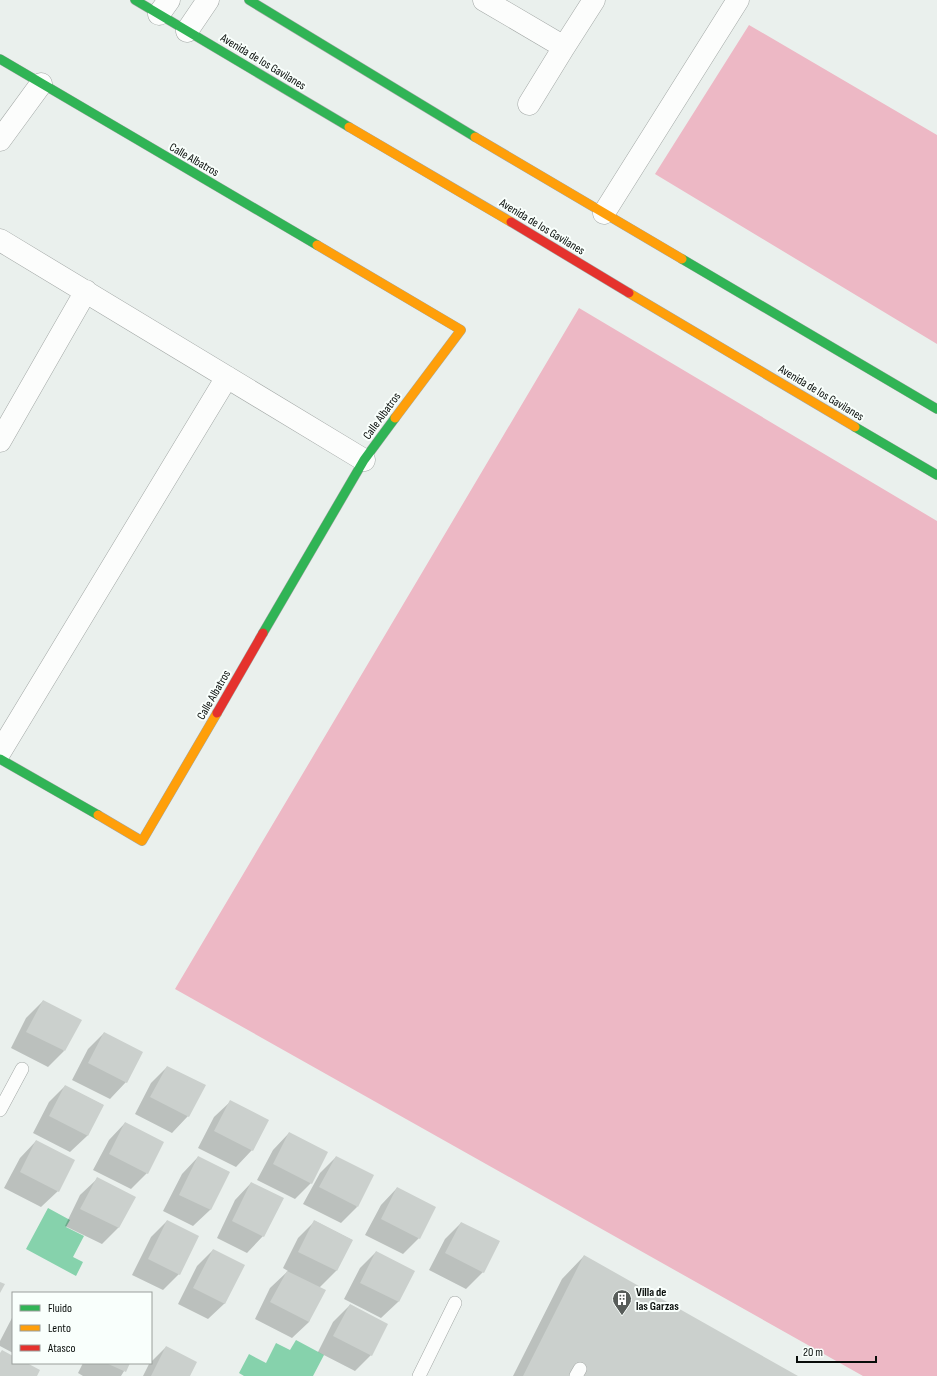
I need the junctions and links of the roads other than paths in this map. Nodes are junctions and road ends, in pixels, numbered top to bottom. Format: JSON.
{"nodes":[{"id":1,"x":135,"y":0,"type":"edge"},
{"id":2,"x":208,"y":0,"type":"edge"},
{"id":3,"x":249,"y":0,"type":"edge"},
{"id":4,"x":484,"y":0,"type":"edge"},
{"id":5,"x":594,"y":0,"type":"edge"},
{"id":6,"x":738,"y":0,"type":"edge"},
{"id":7,"x":164,"y":7,"type":"edge"},
{"id":8,"x":187,"y":31,"type":"junction"},
{"id":9,"x":564,"y":47,"type":"junction"},
{"id":10,"x":0,"y":60,"type":"edge"},
{"id":11,"x":41,"y":84,"type":"junction"},
{"id":12,"x":530,"y":104,"type":"dead end"},
{"id":13,"x":0,"y":140,"type":"edge"},
{"id":14,"x":604,"y":214,"type":"junction"},
{"id":15,"x":0,"y":240,"type":"edge"},
{"id":16,"x":86,"y":291,"type":"junction"},
{"id":17,"x":227,"y":377,"type":"junction"},
{"id":18,"x":937,"y":409,"type":"edge"},
{"id":19,"x":0,"y":441,"type":"edge"},
{"id":20,"x":364,"y":460,"type":"junction"},
{"id":21,"x":937,"y":475,"type":"edge"},
{"id":22,"x":0,"y":752,"type":"edge"},
{"id":23,"x":0,"y":759,"type":"edge"},
{"id":24,"x":22,"y":1069,"type":"dead end"},
{"id":25,"x":0,"y":1110,"type":"edge"},
{"id":26,"x":455,"y":1303,"type":"dead end"},
{"id":27,"x":419,"y":1376,"type":"edge"}],
"edges":[{"from":1,"to":7,"type":"main road","name":"Avenida de los Gavilanes"},
{"from":2,"to":8,"type":"street"},
{"from":3,"to":14,"type":"main road"},
{"from":4,"to":9,"type":"street"},
{"from":5,"to":9,"type":"street"},
{"from":6,"to":14,"type":"street"},
{"from":7,"to":8,"type":"main road","name":"Avenida de los Gavilanes"},
{"from":8,"to":21,"type":"main road","name":"Avenida de los Gavilanes"},
{"from":9,"to":12,"type":"street"},
{"from":10,"to":11,"type":"main road","name":"Calle Albatros"},
{"from":11,"to":13,"type":"street"},
{"from":11,"to":20,"type":"main road","name":"Calle Albatros"},
{"from":14,"to":18,"type":"main road"},
{"from":15,"to":16,"type":"street"},
{"from":16,"to":17,"type":"street"},
{"from":16,"to":19,"type":"street"},
{"from":17,"to":20,"type":"street"},
{"from":17,"to":22,"type":"street"},
{"from":20,"to":23,"type":"main road","name":"Calle Albatros"},
{"from":24,"to":25,"type":"lane"},
{"from":26,"to":27,"type":"lane"}]}
